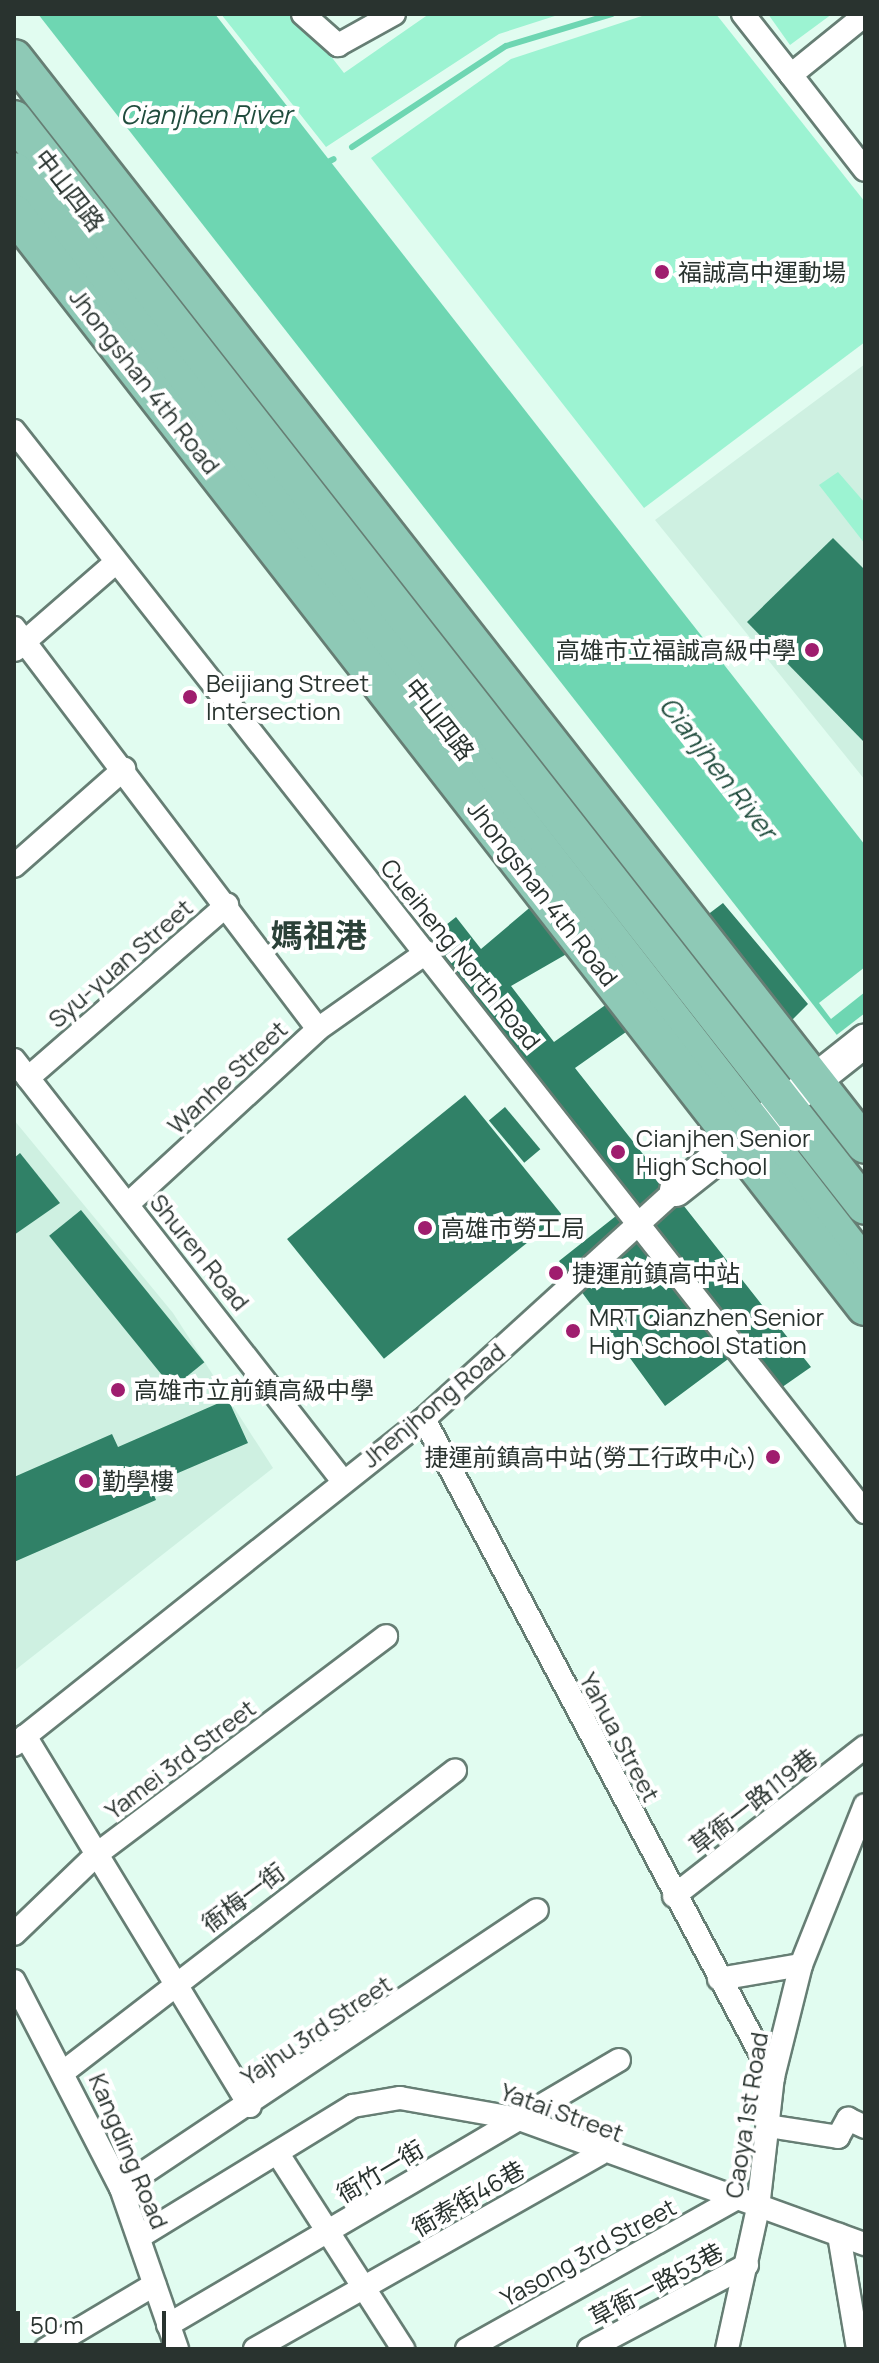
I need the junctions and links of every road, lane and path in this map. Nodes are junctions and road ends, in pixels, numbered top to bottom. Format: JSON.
{"nodes":[{"id":1,"x":303,"y":14,"type":"edge"},
{"id":2,"x":394,"y":14,"type":"edge"},
{"id":3,"x":743,"y":14,"type":"edge"},
{"id":4,"x":865,"y":15,"type":"edge"},
{"id":5,"x":14,"y":58,"type":"edge"},
{"id":6,"x":791,"y":75,"type":"junction"},
{"id":7,"x":14,"y":119,"type":"edge"},
{"id":8,"x":865,"y":170,"type":"edge"},
{"id":9,"x":14,"y":171,"type":"edge"},
{"id":10,"x":14,"y":213,"type":"edge"},
{"id":11,"x":14,"y":431,"type":"edge"},
{"id":12,"x":114,"y":564,"type":"junction"},
{"id":13,"x":18,"y":640,"type":"edge"},
{"id":14,"x":124,"y":769,"type":"junction"},
{"id":15,"x":14,"y":866,"type":"edge"},
{"id":16,"x":227,"y":905,"type":"junction"},
{"id":17,"x":427,"y":952,"type":"junction"},
{"id":18,"x":318,"y":1029,"type":"junction"},
{"id":19,"x":856,"y":1049,"type":"edge"},
{"id":20,"x":21,"y":1069,"type":"edge"},
{"id":21,"x":815,"y":1081,"type":"junction"},
{"id":22,"x":786,"y":1104,"type":"junction"},
{"id":23,"x":747,"y":1134,"type":"junction"},
{"id":24,"x":865,"y":1145,"type":"edge"},
{"id":25,"x":676,"y":1190,"type":"joint"},
{"id":26,"x":128,"y":1204,"type":"junction"},
{"id":27,"x":865,"y":1206,"type":"edge"},
{"id":28,"x":640,"y":1224,"type":"junction"},
{"id":29,"x":865,"y":1267,"type":"edge"},
{"id":30,"x":865,"y":1307,"type":"edge"},
{"id":31,"x":424,"y":1419,"type":"junction"},
{"id":32,"x":342,"y":1480,"type":"junction"},
{"id":33,"x":865,"y":1512,"type":"edge"},
{"id":34,"x":386,"y":1636,"type":"dead end"},
{"id":35,"x":20,"y":1741,"type":"edge"},
{"id":36,"x":865,"y":1747,"type":"edge"},
{"id":37,"x":455,"y":1770,"type":"dead end"},
{"id":38,"x":863,"y":1816,"type":"edge"},
{"id":39,"x":97,"y":1854,"type":"junction"},
{"id":40,"x":674,"y":1896,"type":"junction"},
{"id":41,"x":537,"y":1910,"type":"dead end"},
{"id":42,"x":14,"y":1934,"type":"edge"},
{"id":43,"x":801,"y":1965,"type":"junction"},
{"id":44,"x":719,"y":1979,"type":"junction"},
{"id":45,"x":14,"y":1981,"type":"edge"},
{"id":46,"x":174,"y":1982,"type":"junction"},
{"id":47,"x":619,"y":2060,"type":"dead end"},
{"id":48,"x":66,"y":2070,"type":"junction"},
{"id":49,"x":773,"y":2077,"type":"junction"},
{"id":50,"x":250,"y":2106,"type":"junction"},
{"id":51,"x":519,"y":2119,"type":"junction"},
{"id":52,"x":768,"y":2126,"type":"junction"},
{"id":53,"x":865,"y":2127,"type":"edge"},
{"id":54,"x":278,"y":2154,"type":"junction"},
{"id":55,"x":599,"y":2154,"type":"junction"},
{"id":56,"x":121,"y":2188,"type":"junction"},
{"id":57,"x":734,"y":2200,"type":"junction"},
{"id":58,"x":758,"y":2208,"type":"junction"},
{"id":59,"x":328,"y":2232,"type":"junction"},
{"id":60,"x":839,"y":2235,"type":"junction"},
{"id":61,"x":139,"y":2237,"type":"junction"},
{"id":62,"x":865,"y":2244,"type":"edge"},
{"id":63,"x":747,"y":2265,"type":"junction"},
{"id":64,"x":154,"y":2285,"type":"junction"},
{"id":65,"x":363,"y":2287,"type":"junction"},
{"id":66,"x":168,"y":2325,"type":"junction"},
{"id":67,"x":46,"y":2349,"type":"edge"},
{"id":68,"x":177,"y":2349,"type":"edge"},
{"id":69,"x":255,"y":2349,"type":"edge"},
{"id":70,"x":403,"y":2349,"type":"edge"},
{"id":71,"x":467,"y":2349,"type":"edge"},
{"id":72,"x":589,"y":2349,"type":"edge"},
{"id":73,"x":727,"y":2349,"type":"edge"},
{"id":74,"x":858,"y":2349,"type":"edge"}],
"edges":[{"from":1,"to":2,"type":"street"},
{"from":3,"to":6,"type":"street"},
{"from":4,"to":6,"type":"street"},
{"from":5,"to":21,"type":"main road"},
{"from":6,"to":8,"type":"street"},
{"from":7,"to":22,"type":"main road","name":"中山四路"},
{"from":9,"to":23,"type":"main road","name":"中山四路"},
{"from":10,"to":23,"type":"main road","name":"Jhongshan 4th Road"},
{"from":11,"to":12,"type":"street","name":"Cueiheng North Road"},
{"from":12,"to":13,"type":"street"},
{"from":12,"to":17,"type":"street","name":"Cueiheng North Road"},
{"from":13,"to":14,"type":"street","name":"Syu-yuan Street"},
{"from":14,"to":15,"type":"street"},
{"from":14,"to":16,"type":"street","name":"Syu-yuan Street"},
{"from":16,"to":18,"type":"street","name":"Wanhe Street"},
{"from":16,"to":20,"type":"street","name":"Syu-yuan Street"},
{"from":17,"to":18,"type":"street"},
{"from":17,"to":28,"type":"street","name":"Cueiheng North Road"},
{"from":18,"to":26,"type":"street","name":"Wanhe Street"},
{"from":19,"to":21,"type":"main road","name":"Jhenjhong Road"},
{"from":20,"to":26,"type":"street","name":"Shuren Road"},
{"from":21,"to":22,"type":"main road","name":"Jhenjhong Road"},
{"from":21,"to":24,"type":"main road"},
{"from":22,"to":23,"type":"main road","name":"Jhenjhong Road"},
{"from":22,"to":27,"type":"main road","name":"中山四路"},
{"from":23,"to":25,"type":"main road","name":"Jhenjhong Road"},
{"from":23,"to":29,"type":"main road","name":"中山四路"},
{"from":23,"to":30,"type":"main road","name":"Jhongshan 4th Road"},
{"from":25,"to":28,"type":"street","name":"Jhenjhong Road"},
{"from":26,"to":32,"type":"street","name":"Shuren Road"},
{"from":28,"to":31,"type":"street","name":"Jhenjhong Road"},
{"from":28,"to":33,"type":"street","name":"Cueiheng North Road"},
{"from":31,"to":32,"type":"street","name":"Jhenjhong Road"},
{"from":31,"to":40,"type":"street","name":"Yahua Street"},
{"from":32,"to":35,"type":"street","name":"Jhenjhong Road"},
{"from":34,"to":39,"type":"street","name":"Yamei 3rd Street"},
{"from":35,"to":39,"type":"street"},
{"from":36,"to":40,"type":"street","name":"草衙一路119巷"},
{"from":37,"to":46,"type":"street","name":"衙梅一街"},
{"from":38,"to":43,"type":"street","name":"Caoya 1st Road"},
{"from":39,"to":42,"type":"street","name":"Yamei 3rd Street"},
{"from":39,"to":46,"type":"street"},
{"from":40,"to":44,"type":"street","name":"Yahua Street"},
{"from":41,"to":50,"type":"street","name":"Yajhu 3rd Street"},
{"from":43,"to":44,"type":"street"},
{"from":43,"to":49,"type":"street","name":"Caoya 1st Road"},
{"from":44,"to":49,"type":"street","name":"Yahua Street"},
{"from":45,"to":48,"type":"street","name":"Kangding Road"},
{"from":46,"to":48,"type":"street","name":"衙梅一街"},
{"from":46,"to":50,"type":"street"},
{"from":47,"to":51,"type":"street","name":"衙竹一街"},
{"from":48,"to":56,"type":"street","name":"Kangding Road"},
{"from":49,"to":52,"type":"street","name":"Caoya 1st Road"},
{"from":50,"to":56,"type":"street","name":"Yajhu 3rd Street"},
{"from":51,"to":54,"type":"street","name":"Yatai Street"},
{"from":51,"to":55,"type":"street","name":"Yatai Street"},
{"from":51,"to":59,"type":"street","name":"衙竹一街"},
{"from":52,"to":53,"type":"street"},
{"from":52,"to":58,"type":"street","name":"Caoya 1st Road"},
{"from":54,"to":59,"type":"street"},
{"from":54,"to":61,"type":"street","name":"Yatai Street"},
{"from":55,"to":57,"type":"street","name":"Yatai Street"},
{"from":55,"to":65,"type":"street","name":"衙泰街46巷"},
{"from":56,"to":61,"type":"street","name":"Kangding Road"},
{"from":57,"to":58,"type":"street","name":"Yatai Street"},
{"from":57,"to":71,"type":"street","name":"Yasong 3rd Street"},
{"from":58,"to":60,"type":"street","name":"Yatai Street"},
{"from":58,"to":63,"type":"street","name":"Caoya 1st Road"},
{"from":59,"to":65,"type":"street"},
{"from":59,"to":66,"type":"street","name":"衙竹一街"},
{"from":60,"to":62,"type":"street","name":"Yatai Street"},
{"from":60,"to":74,"type":"street"},
{"from":61,"to":64,"type":"street","name":"Kangding Road"},
{"from":63,"to":72,"type":"street","name":"草衙一路53巷"},
{"from":63,"to":73,"type":"street","name":"Caoya 1st Road"},
{"from":64,"to":66,"type":"street","name":"Kangding Road"},
{"from":64,"to":67,"type":"street"},
{"from":65,"to":69,"type":"street","name":"衙泰街46巷"},
{"from":65,"to":70,"type":"street"},
{"from":66,"to":68,"type":"street","name":"Kangding Road"}]}
